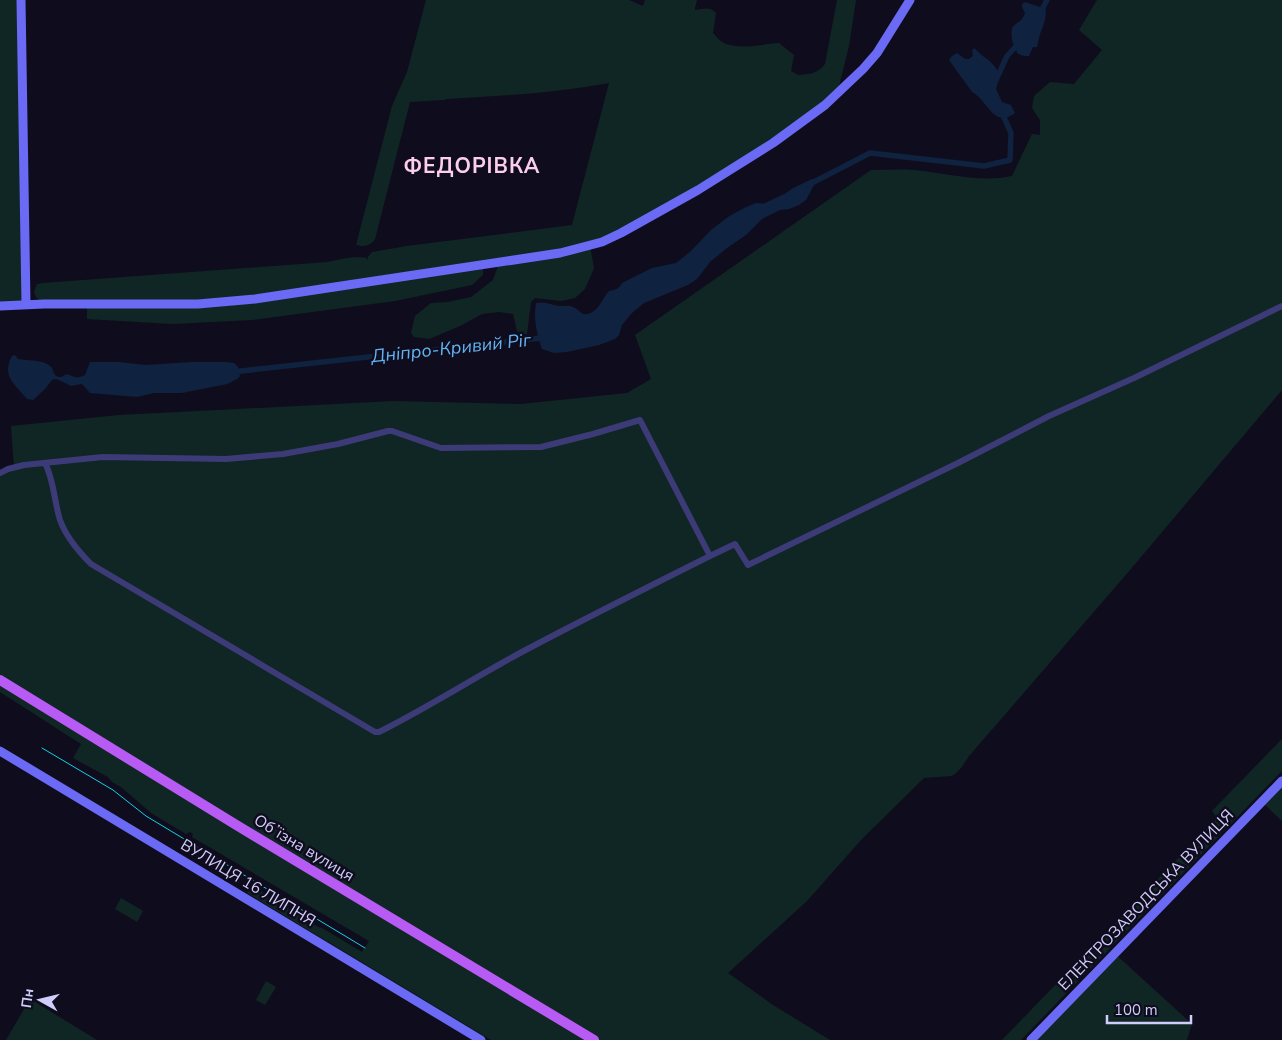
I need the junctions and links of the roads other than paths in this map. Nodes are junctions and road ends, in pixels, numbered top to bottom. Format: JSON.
{"nodes":[{"id":1,"x":21,"y":0,"type":"edge"},
{"id":2,"x":910,"y":0,"type":"edge"},
{"id":3,"x":26,"y":304,"type":"junction"},
{"id":4,"x":0,"y":306,"type":"edge"},
{"id":5,"x":1282,"y":306,"type":"edge"},
{"id":6,"x":45,"y":463,"type":"junction"},
{"id":7,"x":0,"y":473,"type":"edge"},
{"id":8,"x":710,"y":556,"type":"junction"},
{"id":9,"x":0,"y":680,"type":"edge"},
{"id":10,"x":0,"y":751,"type":"edge"},
{"id":11,"x":1282,"y":781,"type":"edge"},
{"id":12,"x":481,"y":1040,"type":"edge"},
{"id":13,"x":594,"y":1040,"type":"edge"},
{"id":14,"x":1031,"y":1040,"type":"edge"}],
"edges":[{"from":1,"to":3,"type":"main road"},
{"from":2,"to":3,"type":"main road"},
{"from":3,"to":4,"type":"main road"},
{"from":5,"to":8,"type":"street"},
{"from":6,"to":7,"type":"street"},
{"from":6,"to":8,"type":"street"},
{"from":6,"to":8,"type":"street"},
{"from":9,"to":13,"type":"main road","name":"Обʼїзна вулиця"},
{"from":10,"to":12,"type":"main road","name":"ВУЛИЦЯ 16 ЛИПНЯ"},
{"from":11,"to":14,"type":"main road","name":"ЕЛЕКТРОЗАВОДСЬКА ВУЛИЦЯ"}]}
